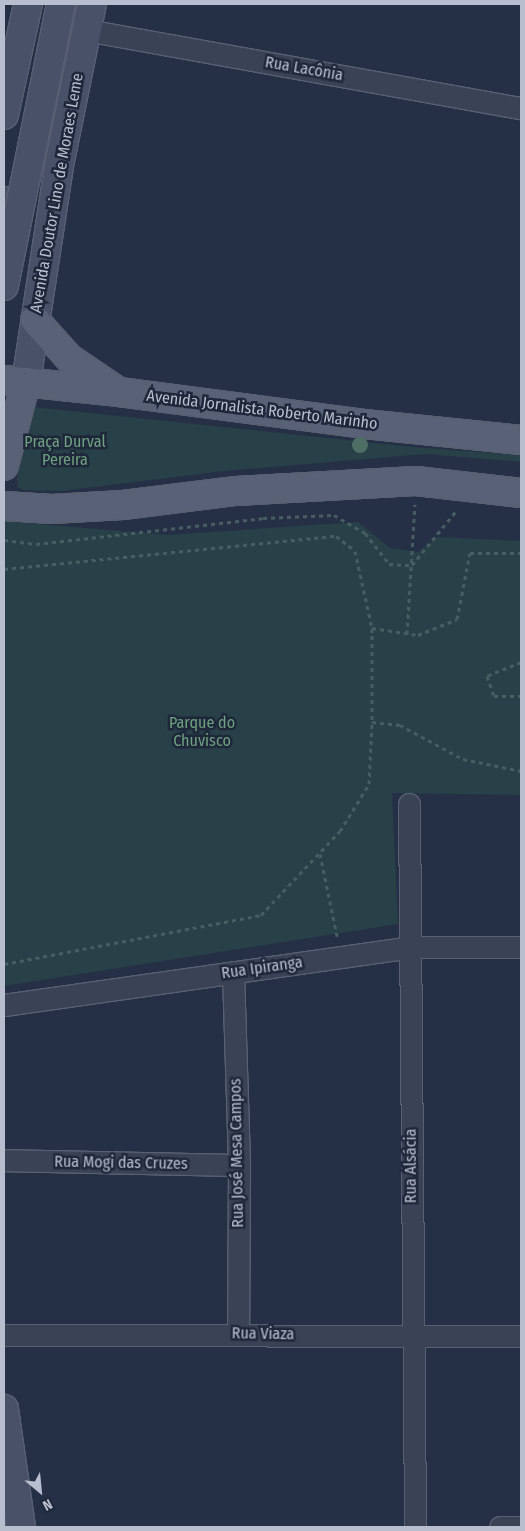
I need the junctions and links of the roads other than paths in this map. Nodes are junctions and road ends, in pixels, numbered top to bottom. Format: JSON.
{"nodes":[{"id":1,"x":28,"y":4,"type":"edge"},
{"id":2,"x":61,"y":4,"type":"edge"},
{"id":3,"x":92,"y":4,"type":"edge"},
{"id":4,"x":86,"y":30,"type":"junction"},
{"id":5,"x":521,"y":108,"type":"edge"},
{"id":6,"x":4,"y":115,"type":"edge"},
{"id":7,"x":4,"y":201,"type":"edge"},
{"id":8,"x":49,"y":230,"type":"junction"},
{"id":9,"x":4,"y":286,"type":"edge"},
{"id":10,"x":35,"y":320,"type":"junction"},
{"id":11,"x":15,"y":381,"type":"edge"},
{"id":12,"x":120,"y":392,"type":"junction"},
{"id":13,"x":521,"y":440,"type":"edge"},
{"id":14,"x":4,"y":466,"type":"edge"},
{"id":15,"x":521,"y":493,"type":"edge"},
{"id":16,"x":4,"y":506,"type":"edge"},
{"id":17,"x":409,"y":804,"type":"dead end"},
{"id":18,"x":411,"y":947,"type":"junction"},
{"id":19,"x":521,"y":947,"type":"edge"},
{"id":20,"x":233,"y":972,"type":"junction"},
{"id":21,"x":4,"y":1005,"type":"edge"},
{"id":22,"x":4,"y":1160,"type":"edge"},
{"id":23,"x":239,"y":1165,"type":"junction"},
{"id":24,"x":238,"y":1334,"type":"junction"},
{"id":25,"x":4,"y":1335,"type":"edge"},
{"id":26,"x":412,"y":1336,"type":"junction"},
{"id":27,"x":521,"y":1336,"type":"edge"},
{"id":28,"x":4,"y":1409,"type":"edge"},
{"id":29,"x":22,"y":1527,"type":"edge"},
{"id":30,"x":415,"y":1527,"type":"edge"},
{"id":31,"x":500,"y":1527,"type":"edge"},
{"id":32,"x":521,"y":1527,"type":"edge"}],
"edges":[{"from":1,"to":6,"type":"street"},
{"from":2,"to":9,"type":"street","name":"Avenida Doutor Lino de Moraes Leme","bridge":true},
{"from":3,"to":4,"type":"street","name":"Avenida Doutor Lino de Moraes Leme"},
{"from":4,"to":5,"type":"street","name":"Rua Lacônia"},
{"from":4,"to":8,"type":"street","name":"Avenida Doutor Lino de Moraes Leme"},
{"from":7,"to":8,"type":"street"},
{"from":8,"to":10,"type":"street","name":"Avenida Doutor Lino de Moraes Leme"},
{"from":10,"to":11,"type":"street","name":"Avenida Doutor Lino de Moraes Leme"},
{"from":10,"to":12,"type":"main road"},
{"from":11,"to":12,"type":"main road","name":"Avenida Jornalista Roberto Marinho"},
{"from":11,"to":14,"type":"main road"},
{"from":12,"to":13,"type":"main road","name":"Avenida Jornalista Roberto Marinho"},
{"from":15,"to":16,"type":"main road"},
{"from":17,"to":18,"type":"street","name":"Rua Alsácia"},
{"from":18,"to":19,"type":"street","name":"Rua Ipiranga"},
{"from":18,"to":20,"type":"street","name":"Rua Ipiranga"},
{"from":18,"to":26,"type":"street","name":"Rua Alsácia"},
{"from":20,"to":21,"type":"street","name":"Rua Ipiranga"},
{"from":20,"to":23,"type":"street","name":"Rua José Mesa Campos"},
{"from":22,"to":23,"type":"street","name":"Rua Mogi das Cruzes"},
{"from":23,"to":24,"type":"street","name":"Rua José Mesa Campos"},
{"from":24,"to":25,"type":"street","name":"Rua Viaza"},
{"from":24,"to":26,"type":"street","name":"Rua Viaza"},
{"from":26,"to":27,"type":"street","name":"Rua Viaza"},
{"from":26,"to":30,"type":"street","name":"Rua Alsácia"},
{"from":28,"to":29,"type":"street"},
{"from":31,"to":32,"type":"street"}]}
